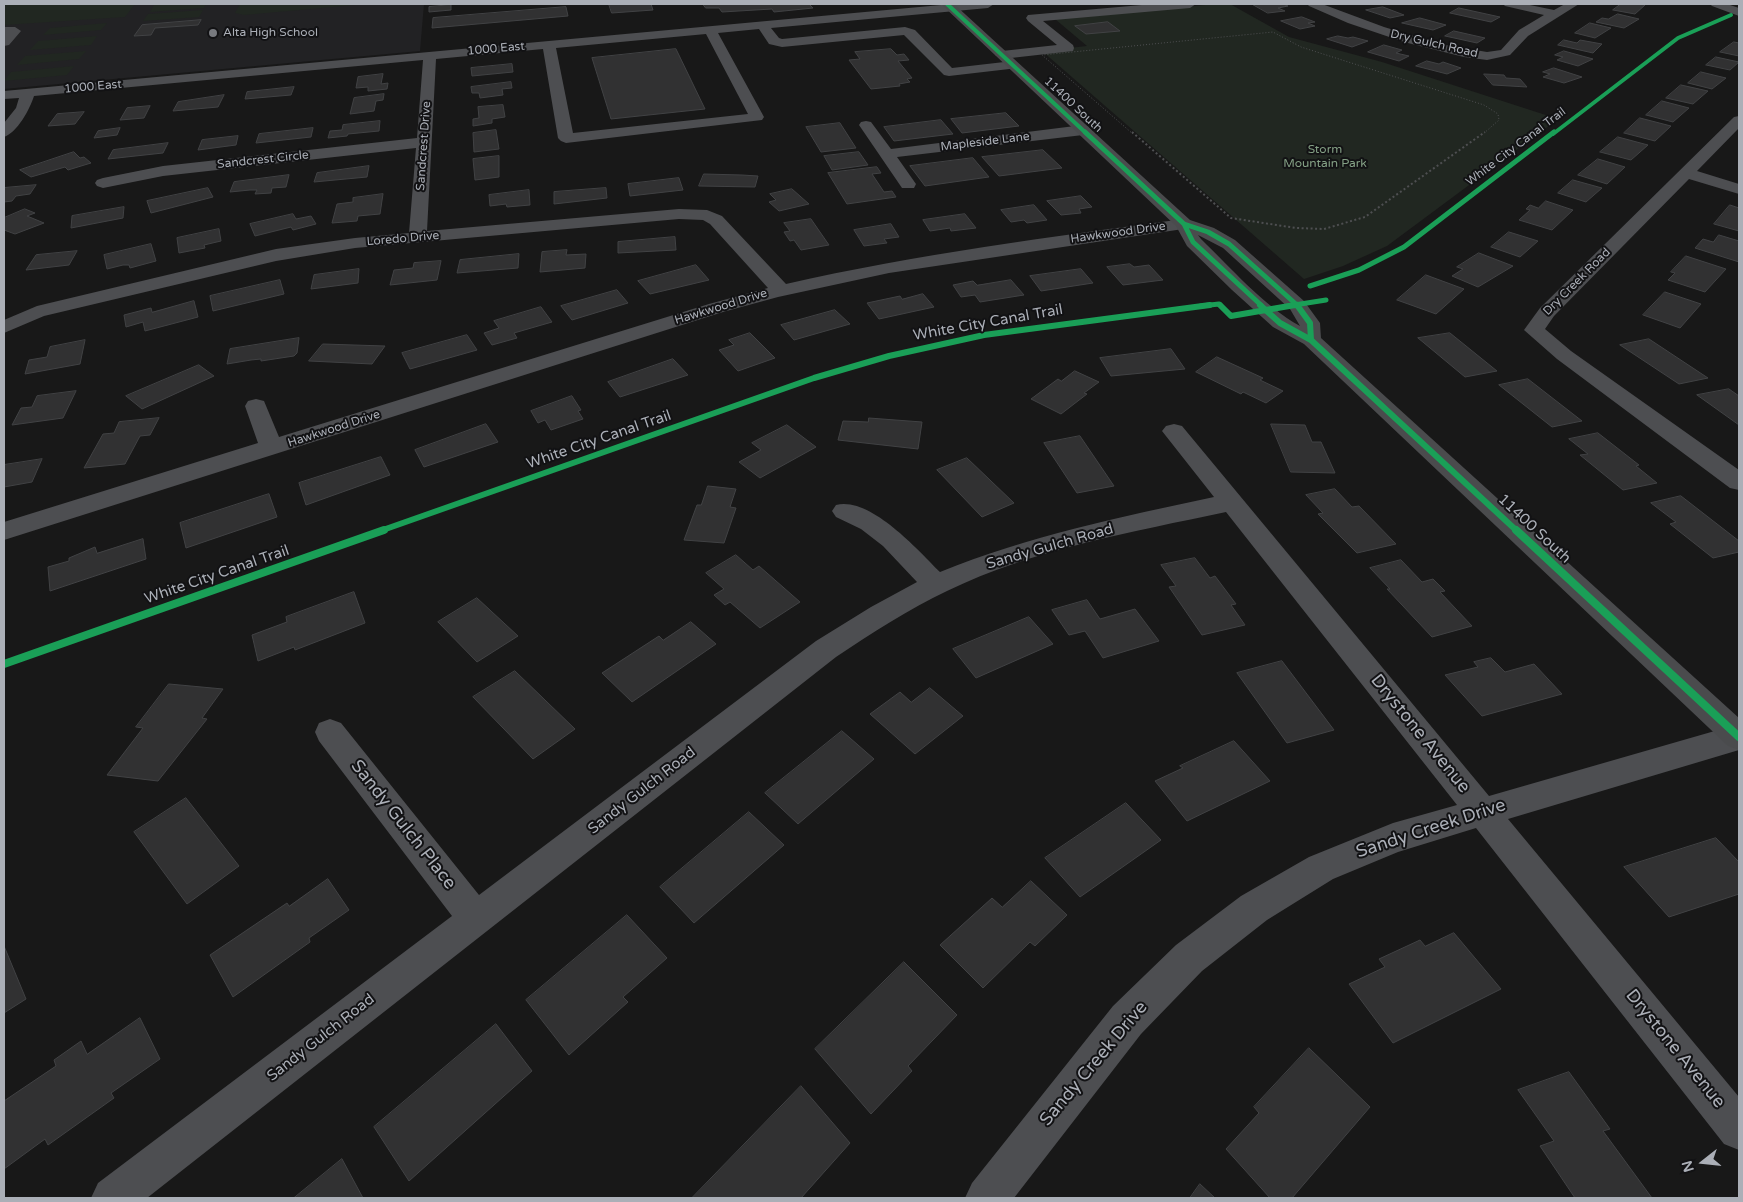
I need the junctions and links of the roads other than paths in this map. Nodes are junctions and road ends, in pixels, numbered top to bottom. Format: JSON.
{"nodes":[{"id":1,"x":988,"y":4,"type":"edge"},
{"id":2,"x":1190,"y":4,"type":"edge"},
{"id":3,"x":1313,"y":4,"type":"edge"},
{"id":4,"x":1509,"y":4,"type":"edge"},
{"id":5,"x":1573,"y":4,"type":"edge"},
{"id":6,"x":1716,"y":4,"type":"edge"},
{"id":7,"x":949,"y":5,"type":"edge"},
{"id":8,"x":1739,"y":12,"type":"edge"},
{"id":9,"x":1557,"y":14,"type":"junction"},
{"id":10,"x":763,"y":24,"type":"junction"},
{"id":11,"x":710,"y":29,"type":"junction"},
{"id":12,"x":4,"y":32,"type":"edge"},
{"id":13,"x":4,"y":42,"type":"edge"},
{"id":14,"x":549,"y":44,"type":"junction"},
{"id":15,"x":430,"y":55,"type":"junction"},
{"id":16,"x":1008,"y":60,"type":"junction"},
{"id":17,"x":28,"y":93,"type":"junction"},
{"id":18,"x":4,"y":95,"type":"edge"},
{"id":19,"x":1739,"y":120,"type":"edge"},
{"id":20,"x":866,"y":125,"type":"dead end"},
{"id":21,"x":1083,"y":130,"type":"junction"},
{"id":22,"x":4,"y":132,"type":"edge"},
{"id":23,"x":425,"y":142,"type":"junction"},
{"id":24,"x":887,"y":154,"type":"junction"},
{"id":25,"x":1686,"y":173,"type":"junction"},
{"id":26,"x":103,"y":183,"type":"dead end"},
{"id":27,"x":908,"y":184,"type":"dead end"},
{"id":28,"x":1739,"y":189,"type":"edge"},
{"id":29,"x":1184,"y":224,"type":"junction"},
{"id":30,"x":418,"y":238,"type":"junction"},
{"id":31,"x":781,"y":290,"type":"junction"},
{"id":32,"x":4,"y":328,"type":"edge"},
{"id":33,"x":256,"y":406,"type":"dead end"},
{"id":34,"x":1174,"y":431,"type":"dead end"},
{"id":35,"x":271,"y":448,"type":"junction"},
{"id":36,"x":1739,"y":482,"type":"edge"},
{"id":37,"x":1232,"y":502,"type":"junction"},
{"id":38,"x":845,"y":510,"type":"dead end"},
{"id":39,"x":4,"y":531,"type":"edge"},
{"id":40,"x":936,"y":584,"type":"junction"},
{"id":41,"x":330,"y":732,"type":"dead end"},
{"id":42,"x":1739,"y":737,"type":"edge"},
{"id":43,"x":1483,"y":811,"type":"junction"},
{"id":44,"x":476,"y":918,"type":"junction"},
{"id":45,"x":1739,"y":1129,"type":"edge"},
{"id":46,"x":113,"y":1198,"type":"edge"},
{"id":47,"x":987,"y":1198,"type":"edge"}],
"edges":[{"from":1,"to":7,"type":"street","name":"1000 East"},
{"from":2,"to":16,"type":"street"},
{"from":3,"to":9,"type":"street","name":"Dry Gulch Road"},
{"from":4,"to":9,"type":"street"},
{"from":5,"to":9,"type":"street","name":"Dry Gulch Road"},
{"from":6,"to":8,"type":"street"},
{"from":7,"to":10,"type":"street","name":"1000 East"},
{"from":7,"to":16,"type":"main road","name":"11400 South"},
{"from":10,"to":11,"type":"street","name":"1000 East"},
{"from":10,"to":16,"type":"street"},
{"from":11,"to":14,"type":"street","name":"1000 East"},
{"from":11,"to":14,"type":"street"},
{"from":12,"to":13,"type":"street"},
{"from":14,"to":15,"type":"street","name":"1000 East"},
{"from":15,"to":17,"type":"street","name":"1000 East"},
{"from":15,"to":23,"type":"street","name":"Sandcrest Drive"},
{"from":16,"to":21,"type":"main road","name":"11400 South"},
{"from":17,"to":18,"type":"street","name":"1000 East"},
{"from":17,"to":22,"type":"street"},
{"from":19,"to":25,"type":"street","name":"Dry Creek Road"},
{"from":20,"to":24,"type":"street"},
{"from":21,"to":24,"type":"street","name":"Mapleside Lane"},
{"from":21,"to":29,"type":"main road","name":"11400 South"},
{"from":23,"to":26,"type":"street","name":"Sandcrest Circle"},
{"from":23,"to":30,"type":"street","name":"Sandcrest Drive"},
{"from":24,"to":27,"type":"street"},
{"from":25,"to":28,"type":"street"},
{"from":25,"to":36,"type":"street","name":"Dry Creek Road"},
{"from":29,"to":31,"type":"street","name":"Hawkwood Drive"},
{"from":29,"to":42,"type":"main road","name":"11400 South"},
{"from":30,"to":31,"type":"street","name":"Loredo Drive"},
{"from":30,"to":32,"type":"street","name":"Loredo Drive"},
{"from":31,"to":35,"type":"street","name":"Hawkwood Drive"},
{"from":33,"to":35,"type":"street","name":"Hawkwood Drive"},
{"from":34,"to":37,"type":"street","name":"Drystone Avenue"},
{"from":35,"to":39,"type":"street","name":"Hawkwood Drive"},
{"from":37,"to":40,"type":"street","name":"Sandy Gulch Road"},
{"from":37,"to":43,"type":"street","name":"Drystone Avenue"},
{"from":38,"to":40,"type":"street"},
{"from":40,"to":44,"type":"street","name":"Sandy Gulch Road"},
{"from":41,"to":44,"type":"street","name":"Sandy Gulch Place"},
{"from":42,"to":43,"type":"street","name":"Sandy Creek Drive"},
{"from":43,"to":45,"type":"street","name":"Drystone Avenue"},
{"from":43,"to":47,"type":"street","name":"Sandy Creek Drive"},
{"from":44,"to":46,"type":"street","name":"Sandy Gulch Road"}]}
